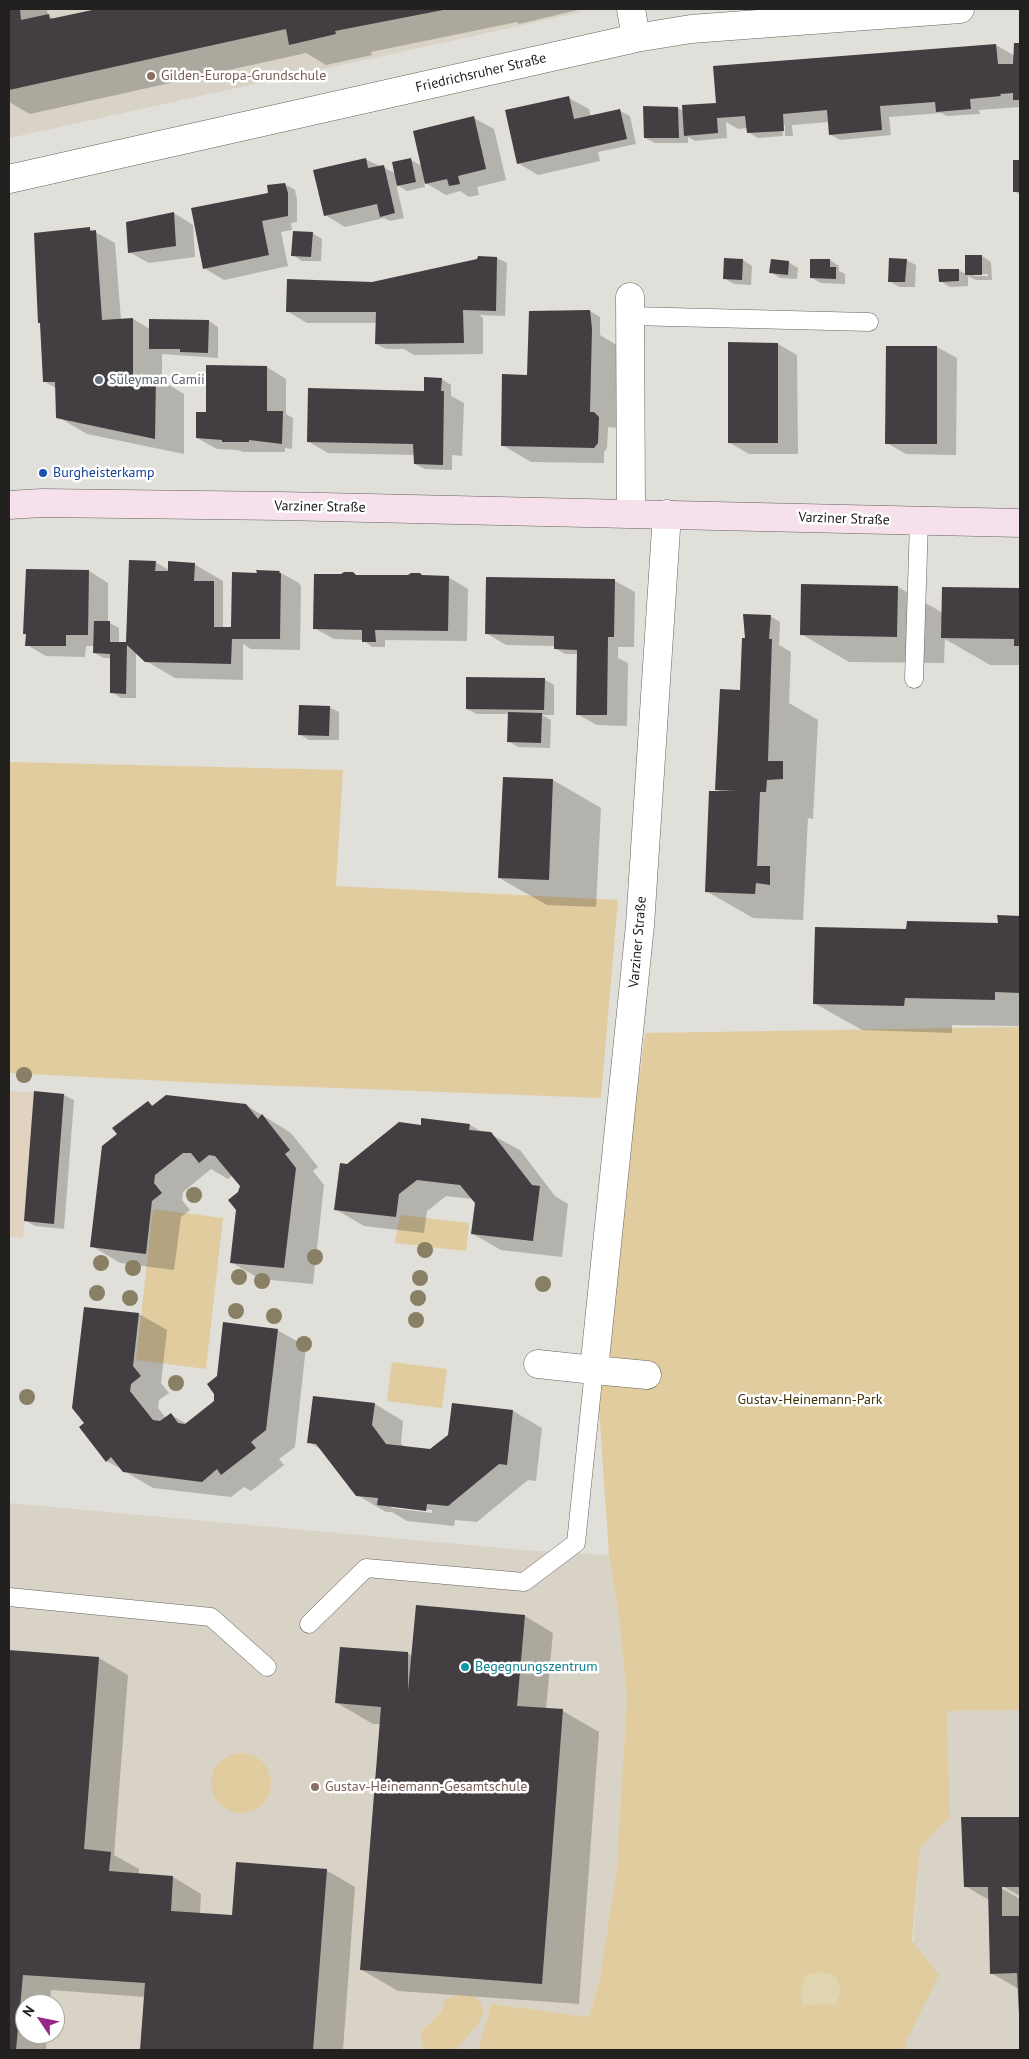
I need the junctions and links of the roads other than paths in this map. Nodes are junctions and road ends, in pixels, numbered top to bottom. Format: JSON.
{"nodes":[{"id":1,"x":631,"y":9,"type":"edge"},
{"id":2,"x":960,"y":9,"type":"edge"},
{"id":3,"x":636,"y":38,"type":"junction"},
{"id":4,"x":9,"y":179,"type":"edge"},
{"id":5,"x":630,"y":307,"type":"joint"},
{"id":6,"x":869,"y":322,"type":"dead end"},
{"id":7,"x":9,"y":505,"type":"edge"},
{"id":8,"x":631,"y":513,"type":"junction"},
{"id":9,"x":667,"y":514,"type":"junction"},
{"id":10,"x":919,"y":521,"type":"junction"},
{"id":11,"x":1020,"y":523,"type":"edge"},
{"id":12,"x":914,"y":678,"type":"dead end"},
{"id":13,"x":538,"y":1364,"type":"dead end"},
{"id":14,"x":594,"y":1370,"type":"junction"},
{"id":15,"x":647,"y":1375,"type":"dead end"},
{"id":16,"x":9,"y":1596,"type":"edge"},
{"id":17,"x":309,"y":1624,"type":"dead end"},
{"id":18,"x":267,"y":1666,"type":"dead end"}],
"edges":[{"from":1,"to":3,"type":"street"},
{"from":2,"to":3,"type":"street","name":"Friedrichsruher Straße"},
{"from":3,"to":4,"type":"street","name":"Friedrichsruher Straße"},
{"from":5,"to":6,"type":"lane"},
{"from":5,"to":8,"type":"street"},
{"from":7,"to":8,"type":"street","name":"Varziner Straße"},
{"from":8,"to":9,"type":"street","name":"Varziner Straße"},
{"from":9,"to":10,"type":"street","name":"Varziner Straße"},
{"from":9,"to":14,"type":"street","name":"Varziner Straße"},
{"from":10,"to":11,"type":"street","name":"Varziner Straße"},
{"from":10,"to":12,"type":"lane"},
{"from":13,"to":14,"type":"street"},
{"from":14,"to":15,"type":"street"},
{"from":14,"to":17,"type":"lane"},
{"from":16,"to":18,"type":"lane"}]}
